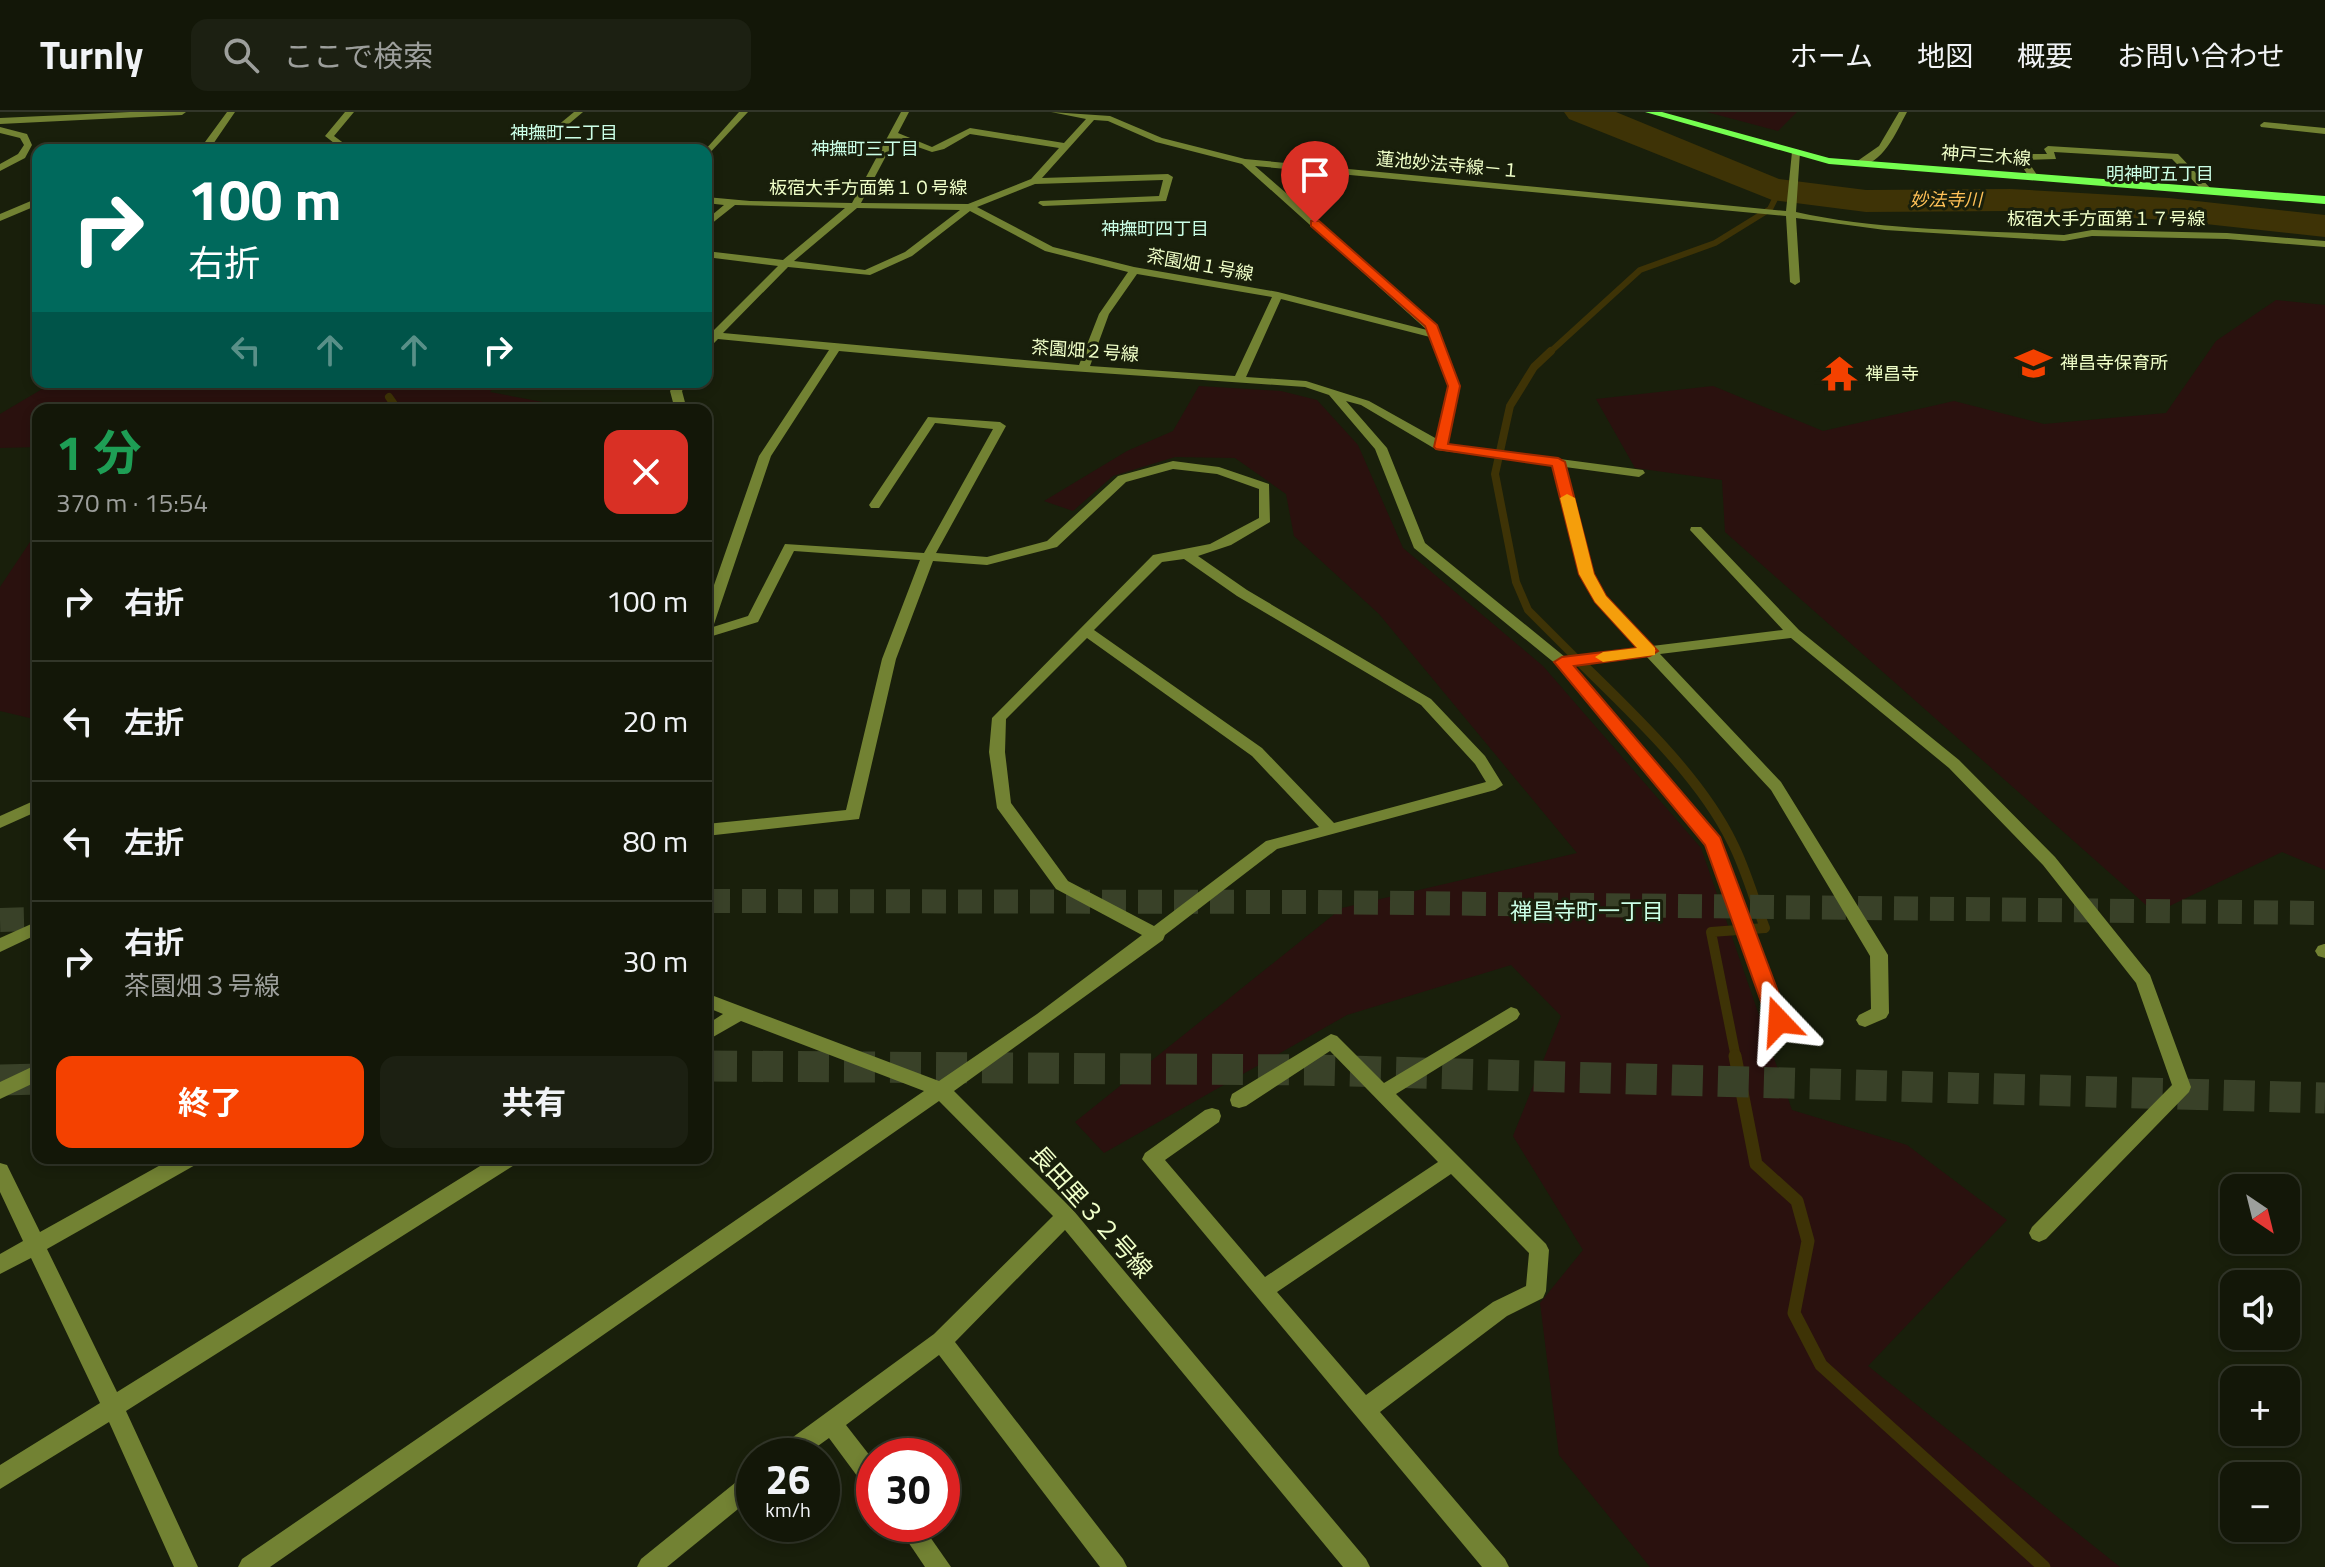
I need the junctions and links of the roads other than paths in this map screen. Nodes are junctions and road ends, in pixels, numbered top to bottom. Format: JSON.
{"nodes":[{"id":1,"x":88,"y":112,"type":"edge"},
{"id":2,"x":182,"y":112,"type":"edge"},
{"id":3,"x":231,"y":112,"type":"edge"},
{"id":4,"x":350,"y":112,"type":"edge"},
{"id":5,"x":579,"y":112,"type":"edge"},
{"id":6,"x":744,"y":112,"type":"edge"},
{"id":7,"x":905,"y":112,"type":"edge"},
{"id":8,"x":1055,"y":112,"type":"edge"},
{"id":9,"x":1650,"y":112,"type":"edge"},
{"id":10,"x":1903,"y":112,"type":"edge"},
{"id":11,"x":1093,"y":116,"type":"junction"},
{"id":12,"x":77,"y":117,"type":"junction"},
{"id":13,"x":0,"y":121,"type":"edge"},
{"id":14,"x":2264,"y":125,"type":"dead end"},
{"id":15,"x":0,"y":130,"type":"edge"},
{"id":16,"x":2325,"y":131,"type":"edge"},
{"id":17,"x":894,"y":135,"type":"junction"},
{"id":18,"x":329,"y":136,"type":"junction"},
{"id":19,"x":209,"y":144,"type":"edge"},
{"id":20,"x":324,"y":144,"type":"edge"},
{"id":21,"x":340,"y":144,"type":"edge"},
{"id":22,"x":539,"y":144,"type":"edge"},
{"id":23,"x":1066,"y":146,"type":"junction"},
{"id":24,"x":712,"y":147,"type":"edge"},
{"id":25,"x":1796,"y":152,"type":"junction"},
{"id":26,"x":32,"y":155,"type":"edge"},
{"id":27,"x":22,"y":156,"type":"junction"},
{"id":28,"x":1245,"y":162,"type":"junction"},
{"id":29,"x":1859,"y":164,"type":"junction"},
{"id":30,"x":0,"y":168,"type":"edge"},
{"id":31,"x":2034,"y":178,"type":"junction"},
{"id":32,"x":1034,"y":181,"type":"junction"},
{"id":33,"x":2207,"y":190,"type":"junction"},
{"id":34,"x":712,"y":200,"type":"edge"},
{"id":35,"x":2325,"y":200,"type":"edge"},
{"id":36,"x":733,"y":202,"type":"junction"},
{"id":37,"x":1043,"y":203,"type":"dead end"},
{"id":38,"x":32,"y":204,"type":"edge"},
{"id":39,"x":855,"y":205,"type":"junction"},
{"id":40,"x":969,"y":207,"type":"junction"},
{"id":41,"x":1787,"y":213,"type":"junction"},
{"id":42,"x":0,"y":218,"type":"edge"},
{"id":43,"x":712,"y":220,"type":"edge"},
{"id":44,"x":14,"y":226,"type":"dead end"},
{"id":45,"x":2325,"y":244,"type":"edge"},
{"id":46,"x":712,"y":255,"type":"edge"},
{"id":47,"x":785,"y":264,"type":"junction"},
{"id":48,"x":1134,"y":270,"type":"junction"},
{"id":49,"x":1795,"y":282,"type":"dead end"},
{"id":50,"x":1278,"y":295,"type":"junction"},
{"id":51,"x":1432,"y":334,"type":"junction"},
{"id":52,"x":712,"y":335,"type":"edge"},
{"id":53,"x":712,"y":339,"type":"edge"},
{"id":54,"x":835,"y":349,"type":"junction"},
{"id":55,"x":1083,"y":369,"type":"junction"},
{"id":56,"x":1239,"y":380,"type":"junction"},
{"id":57,"x":1334,"y":393,"type":"junction"},
{"id":58,"x":1441,"y":447,"type":"junction"},
{"id":59,"x":1558,"y":462,"type":"junction"},
{"id":60,"x":1639,"y":473,"type":"dead end"},
{"id":61,"x":875,"y":505,"type":"dead end"},
{"id":62,"x":1696,"y":530,"type":"dead end"},
{"id":63,"x":1189,"y":556,"type":"junction"},
{"id":64,"x":928,"y":557,"type":"junction"},
{"id":65,"x":712,"y":611,"type":"edge"},
{"id":66,"x":1086,"y":631,"type":"junction"},
{"id":67,"x":712,"y":632,"type":"edge"},
{"id":68,"x":1794,"y":633,"type":"junction"},
{"id":69,"x":1650,"y":651,"type":"junction"},
{"id":70,"x":1562,"y":662,"type":"junction"},
{"id":71,"x":32,"y":808,"type":"edge"},
{"id":72,"x":0,"y":822,"type":"edge"},
{"id":73,"x":712,"y":829,"type":"edge"},
{"id":74,"x":1331,"y":830,"type":"junction"},
{"id":75,"x":32,"y":930,"type":"edge"},
{"id":76,"x":1157,"y":935,"type":"junction"},
{"id":77,"x":0,"y":945,"type":"edge"},
{"id":78,"x":712,"y":1003,"type":"edge"},
{"id":79,"x":738,"y":1014,"type":"junction"},
{"id":80,"x":1511,"y":1014,"type":"dead end"},
{"id":81,"x":1865,"y":1020,"type":"dead end"},
{"id":82,"x":1779,"y":1021,"type":"dead end"},
{"id":83,"x":712,"y":1030,"type":"edge"},
{"id":84,"x":32,"y":1075,"type":"edge"},
{"id":85,"x":941,"y":1090,"type":"junction"},
{"id":86,"x":0,"y":1091,"type":"edge"},
{"id":87,"x":1383,"y":1093,"type":"junction"},
{"id":88,"x":1239,"y":1100,"type":"dead end"},
{"id":89,"x":1212,"y":1116,"type":"dead end"},
{"id":90,"x":1452,"y":1163,"type":"junction"},
{"id":91,"x":179,"y":1164,"type":"edge"},
{"id":92,"x":499,"y":1164,"type":"edge"},
{"id":93,"x":0,"y":1171,"type":"edge"},
{"id":94,"x":1066,"y":1216,"type":"junction"},
{"id":95,"x":2039,"y":1233,"type":"dead end"},
{"id":96,"x":34,"y":1246,"type":"junction"},
{"id":97,"x":0,"y":1265,"type":"edge"},
{"id":98,"x":1263,"y":1290,"type":"junction"},
{"id":99,"x":941,"y":1341,"type":"junction"},
{"id":100,"x":113,"y":1407,"type":"junction"},
{"id":101,"x":1364,"y":1410,"type":"junction"},
{"id":102,"x":830,"y":1421,"type":"junction"},
{"id":103,"x":809,"y":1438,"type":"edge"},
{"id":104,"x":856,"y":1456,"type":"edge"},
{"id":105,"x":0,"y":1478,"type":"edge"},
{"id":106,"x":736,"y":1497,"type":"edge"},
{"id":107,"x":920,"y":1542,"type":"edge"},
{"id":108,"x":186,"y":1567,"type":"edge"},
{"id":109,"x":250,"y":1567,"type":"edge"},
{"id":110,"x":649,"y":1567,"type":"edge"},
{"id":111,"x":939,"y":1567,"type":"edge"},
{"id":112,"x":1115,"y":1567,"type":"edge"},
{"id":113,"x":1358,"y":1567,"type":"edge"},
{"id":114,"x":1497,"y":1567,"type":"edge"}],
"edges":[{"from":1,"to":12,"type":"street"},
{"from":2,"to":12,"type":"street"},
{"from":3,"to":19,"type":"street"},
{"from":4,"to":18,"type":"street"},
{"from":5,"to":22,"type":"street"},
{"from":6,"to":24,"type":"street"},
{"from":7,"to":17,"type":"street"},
{"from":8,"to":11,"type":"street","name":"蓮池妙法寺線－１"},
{"from":9,"to":25,"type":"main road","name":"神戸三木線"},
{"from":10,"to":29,"type":"street"},
{"from":11,"to":23,"type":"street","name":"板宿大手方面第１０号線"},
{"from":11,"to":28,"type":"street","name":"蓮池妙法寺線－１"},
{"from":12,"to":13,"type":"street"},
{"from":14,"to":16,"type":"street"},
{"from":15,"to":27,"type":"street"},
{"from":17,"to":23,"type":"street"},
{"from":17,"to":39,"type":"street"},
{"from":18,"to":20,"type":"street"},
{"from":18,"to":21,"type":"street"},
{"from":23,"to":32,"type":"street","name":"板宿大手方面第１０号線"},
{"from":25,"to":29,"type":"main road","name":"神戸三木線"},
{"from":25,"to":41,"type":"street"},
{"from":26,"to":27,"type":"street"},
{"from":27,"to":30,"type":"street"},
{"from":28,"to":41,"type":"street","name":"蓮池妙法寺線－１"},
{"from":28,"to":51,"type":"street"},
{"from":29,"to":31,"type":"main road","name":"神戸三木線"},
{"from":31,"to":33,"type":"main road","name":"神戸三木線"},
{"from":31,"to":33,"type":"street"},
{"from":32,"to":37,"type":"street"},
{"from":32,"to":40,"type":"street","name":"板宿大手方面第１０号線"},
{"from":33,"to":35,"type":"main road","name":"神戸三木線"},
{"from":34,"to":36,"type":"street","name":"板宿大手方面第１０号線"},
{"from":36,"to":39,"type":"street","name":"板宿大手方面第１０号線"},
{"from":36,"to":43,"type":"street"},
{"from":38,"to":42,"type":"street"},
{"from":39,"to":40,"type":"street","name":"板宿大手方面第１０号線"},
{"from":39,"to":47,"type":"street"},
{"from":40,"to":47,"type":"street"},
{"from":40,"to":48,"type":"street","name":"茶園畑１号線"},
{"from":41,"to":45,"type":"street","name":"板宿大手方面第１７号線"},
{"from":41,"to":49,"type":"street"},
{"from":42,"to":44,"type":"street"},
{"from":46,"to":47,"type":"street"},
{"from":47,"to":52,"type":"street"},
{"from":48,"to":50,"type":"street","name":"茶園畑１号線"},
{"from":48,"to":55,"type":"street"},
{"from":50,"to":51,"type":"street","name":"茶園畑１号線"},
{"from":50,"to":56,"type":"street"},
{"from":51,"to":58,"type":"street"},
{"from":53,"to":54,"type":"street","name":"茶園畑２号線"},
{"from":54,"to":55,"type":"street","name":"茶園畑２号線"},
{"from":54,"to":65,"type":"street"},
{"from":55,"to":56,"type":"street","name":"茶園畑２号線"},
{"from":56,"to":57,"type":"street","name":"茶園畑２号線"},
{"from":57,"to":58,"type":"street","name":"茶園畑２号線"},
{"from":57,"to":70,"type":"street"},
{"from":58,"to":59,"type":"street"},
{"from":59,"to":60,"type":"street"},
{"from":59,"to":69,"type":"street"},
{"from":61,"to":64,"type":"street"},
{"from":62,"to":68,"type":"street"},
{"from":63,"to":64,"type":"street"},
{"from":63,"to":66,"type":"street"},
{"from":63,"to":74,"type":"street"},
{"from":64,"to":67,"type":"street"},
{"from":64,"to":73,"type":"street"},
{"from":66,"to":74,"type":"street"},
{"from":66,"to":76,"type":"street"},
{"from":68,"to":69,"type":"street"},
{"from":68,"to":95,"type":"street"},
{"from":69,"to":70,"type":"street"},
{"from":69,"to":81,"type":"street"},
{"from":70,"to":82,"type":"street"},
{"from":71,"to":72,"type":"street"},
{"from":74,"to":76,"type":"street"},
{"from":75,"to":77,"type":"street"},
{"from":76,"to":85,"type":"street"},
{"from":78,"to":79,"type":"street","name":"長田里３２号線"},
{"from":79,"to":83,"type":"street"},
{"from":79,"to":85,"type":"street","name":"長田里３２号線"},
{"from":80,"to":87,"type":"street"},
{"from":84,"to":86,"type":"street"},
{"from":85,"to":94,"type":"street","name":"長田里３２号線"},
{"from":85,"to":109,"type":"street"},
{"from":87,"to":88,"type":"street"},
{"from":87,"to":90,"type":"street"},
{"from":89,"to":98,"type":"street"},
{"from":90,"to":98,"type":"street"},
{"from":90,"to":101,"type":"street"},
{"from":91,"to":96,"type":"street"},
{"from":92,"to":100,"type":"street"},
{"from":93,"to":96,"type":"street"},
{"from":94,"to":99,"type":"street"},
{"from":94,"to":113,"type":"street","name":"長田里３２号線"},
{"from":96,"to":97,"type":"street"},
{"from":96,"to":100,"type":"street"},
{"from":98,"to":101,"type":"street"},
{"from":99,"to":102,"type":"street"},
{"from":99,"to":112,"type":"street"},
{"from":100,"to":105,"type":"street"},
{"from":100,"to":108,"type":"street"},
{"from":101,"to":114,"type":"street"},
{"from":102,"to":103,"type":"street"},
{"from":102,"to":104,"type":"street"},
{"from":106,"to":110,"type":"street"},
{"from":107,"to":111,"type":"street"}]}
